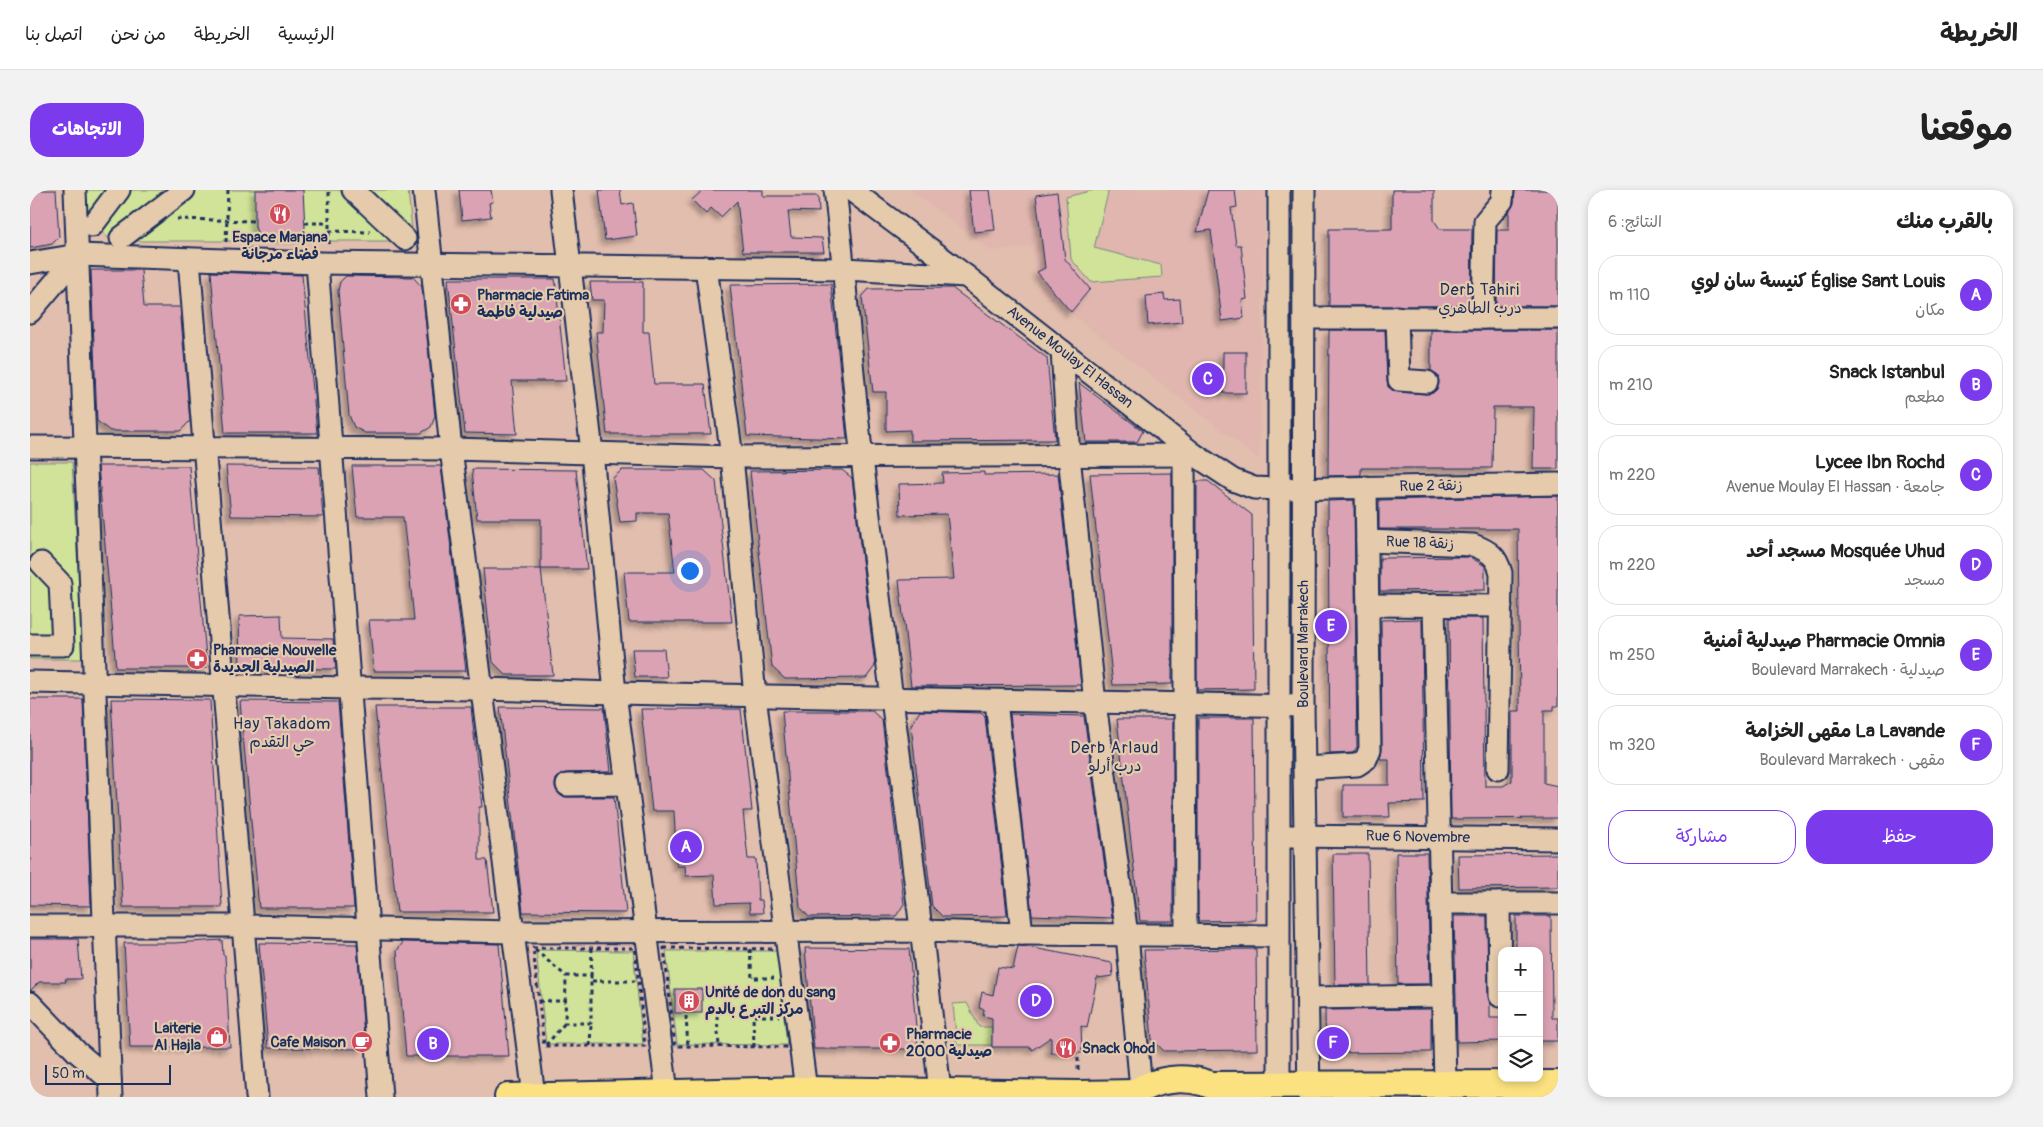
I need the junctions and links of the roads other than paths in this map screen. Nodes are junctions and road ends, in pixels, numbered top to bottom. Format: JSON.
{"nodes":[{"id":1,"x":75,"y":190,"type":"edge"},
{"id":2,"x":119,"y":190,"type":"edge"},
{"id":3,"x":184,"y":190,"type":"edge"},
{"id":4,"x":353,"y":190,"type":"edge"},
{"id":5,"x":424,"y":190,"type":"edge"},
{"id":6,"x":561,"y":190,"type":"edge"},
{"id":7,"x":834,"y":190,"type":"edge"},
{"id":8,"x":851,"y":190,"type":"edge"},
{"id":9,"x":1279,"y":190,"type":"edge"},
{"id":10,"x":1304,"y":190,"type":"edge"},
{"id":11,"x":1503,"y":190,"type":"edge"},
{"id":12,"x":92,"y":226,"type":"dead end"},
{"id":13,"x":121,"y":238,"type":"dead end"},
{"id":14,"x":405,"y":239,"type":"dead end"},
{"id":15,"x":318,"y":254,"type":"junction"},
{"id":16,"x":78,"y":255,"type":"junction"},
{"id":17,"x":190,"y":259,"type":"junction"},
{"id":18,"x":30,"y":263,"type":"edge"},
{"id":19,"x":432,"y":263,"type":"junction"},
{"id":20,"x":570,"y":264,"type":"junction"},
{"id":21,"x":706,"y":267,"type":"junction"},
{"id":22,"x":845,"y":269,"type":"junction"},
{"id":23,"x":966,"y":276,"type":"junction"},
{"id":24,"x":30,"y":312,"type":"edge"},
{"id":25,"x":1397,"y":317,"type":"junction"},
{"id":26,"x":1304,"y":318,"type":"junction"},
{"id":27,"x":1483,"y":318,"type":"junction"},
{"id":28,"x":1558,"y":318,"type":"edge"},
{"id":29,"x":1062,"y":351,"type":"junction"},
{"id":30,"x":1427,"y":382,"type":"dead end"},
{"id":31,"x":30,"y":447,"type":"edge"},
{"id":32,"x":85,"y":447,"type":"junction"},
{"id":33,"x":331,"y":448,"type":"junction"},
{"id":34,"x":204,"y":449,"type":"junction"},
{"id":35,"x":451,"y":449,"type":"junction"},
{"id":36,"x":592,"y":452,"type":"junction"},
{"id":37,"x":1190,"y":455,"type":"junction"},
{"id":38,"x":861,"y":456,"type":"junction"},
{"id":39,"x":1068,"y":456,"type":"junction"},
{"id":40,"x":732,"y":457,"type":"junction"},
{"id":41,"x":1558,"y":484,"type":"edge"},
{"id":42,"x":1366,"y":487,"type":"junction"},
{"id":43,"x":1304,"y":489,"type":"junction"},
{"id":44,"x":1279,"y":490,"type":"junction"},
{"id":45,"x":1367,"y":541,"type":"junction"},
{"id":46,"x":41,"y":563,"type":"dead end"},
{"id":47,"x":82,"y":582,"type":"dead end"},
{"id":48,"x":60,"y":583,"type":"junction"},
{"id":49,"x":1434,"y":605,"type":"junction"},
{"id":50,"x":1368,"y":606,"type":"junction"},
{"id":51,"x":1501,"y":606,"type":"junction"},
{"id":52,"x":31,"y":658,"type":"edge"},
{"id":53,"x":94,"y":683,"type":"junction"},
{"id":54,"x":224,"y":685,"type":"junction"},
{"id":55,"x":350,"y":688,"type":"junction"},
{"id":56,"x":482,"y":689,"type":"junction"},
{"id":57,"x":615,"y":693,"type":"junction"},
{"id":58,"x":755,"y":696,"type":"junction"},
{"id":59,"x":892,"y":699,"type":"junction"},
{"id":60,"x":996,"y":701,"type":"junction"},
{"id":61,"x":1095,"y":702,"type":"junction"},
{"id":62,"x":1185,"y":704,"type":"junction"},
{"id":63,"x":1278,"y":706,"type":"junction"},
{"id":64,"x":1303,"y":706,"type":"junction"},
{"id":65,"x":1304,"y":768,"type":"junction"},
{"id":66,"x":1498,"y":770,"type":"dead end"},
{"id":67,"x":627,"y":784,"type":"junction"},
{"id":68,"x":567,"y":785,"type":"dead end"},
{"id":69,"x":1305,"y":836,"type":"junction"},
{"id":70,"x":1278,"y":837,"type":"junction"},
{"id":71,"x":1440,"y":838,"type":"junction"},
{"id":72,"x":1558,"y":839,"type":"edge"},
{"id":73,"x":1441,"y":903,"type":"junction"},
{"id":74,"x":1499,"y":903,"type":"junction"},
{"id":75,"x":1558,"y":903,"type":"edge"},
{"id":76,"x":30,"y":926,"type":"edge"},
{"id":77,"x":104,"y":926,"type":"junction"},
{"id":78,"x":243,"y":926,"type":"junction"},
{"id":79,"x":368,"y":928,"type":"junction"},
{"id":80,"x":922,"y":931,"type":"junction"},
{"id":81,"x":513,"y":932,"type":"junction"},
{"id":82,"x":646,"y":932,"type":"junction"},
{"id":83,"x":785,"y":932,"type":"junction"},
{"id":84,"x":1022,"y":934,"type":"junction"},
{"id":85,"x":1127,"y":935,"type":"junction"},
{"id":86,"x":1186,"y":935,"type":"junction"},
{"id":87,"x":1277,"y":936,"type":"junction"},
{"id":88,"x":1500,"y":992,"type":"edge"},
{"id":89,"x":1443,"y":996,"type":"junction"},
{"id":90,"x":1308,"y":998,"type":"junction"},
{"id":91,"x":30,"y":1003,"type":"edge"},
{"id":92,"x":1445,"y":1083,"type":"junction"},
{"id":93,"x":1278,"y":1084,"type":"junction"},
{"id":94,"x":1558,"y":1084,"type":"edge"},
{"id":95,"x":111,"y":1088,"type":"edge"},
{"id":96,"x":806,"y":1090,"type":"junction"},
{"id":97,"x":1309,"y":1090,"type":"edge"},
{"id":98,"x":1221,"y":1091,"type":"edge"},
{"id":99,"x":667,"y":1092,"type":"junction"},
{"id":100,"x":940,"y":1092,"type":"junction"},
{"id":101,"x":1134,"y":1093,"type":"edge"},
{"id":102,"x":534,"y":1096,"type":"edge"},
{"id":103,"x":257,"y":1097,"type":"edge"},
{"id":104,"x":381,"y":1097,"type":"edge"},
{"id":105,"x":508,"y":1097,"type":"edge"}],
"edges":[{"from":1,"to":16,"type":"street"},
{"from":2,"to":12,"type":"street"},
{"from":3,"to":13,"type":"street"},
{"from":4,"to":14,"type":"street"},
{"from":5,"to":19,"type":"street"},
{"from":6,"to":20,"type":"street"},
{"from":7,"to":22,"type":"street"},
{"from":8,"to":23,"type":"street","name":"Avenue Moulay El Hassan"},
{"from":9,"to":44,"type":"street","name":"Boulevard Marrakech"},
{"from":10,"to":26,"type":"street","name":"Boulevard Marrakech"},
{"from":11,"to":27,"type":"street"},
{"from":15,"to":17,"type":"street"},
{"from":15,"to":19,"type":"street"},
{"from":15,"to":33,"type":"street"},
{"from":16,"to":17,"type":"street"},
{"from":16,"to":18,"type":"street"},
{"from":16,"to":24,"type":"street"},
{"from":16,"to":32,"type":"street"},
{"from":17,"to":34,"type":"street"},
{"from":19,"to":20,"type":"street"},
{"from":19,"to":35,"type":"street"},
{"from":20,"to":21,"type":"street"},
{"from":20,"to":36,"type":"street"},
{"from":21,"to":22,"type":"street"},
{"from":21,"to":40,"type":"street"},
{"from":22,"to":23,"type":"street"},
{"from":22,"to":38,"type":"street"},
{"from":23,"to":29,"type":"street","name":"Avenue Moulay El Hassan"},
{"from":25,"to":26,"type":"street"},
{"from":25,"to":27,"type":"street"},
{"from":25,"to":30,"type":"street"},
{"from":26,"to":43,"type":"street","name":"Boulevard Marrakech"},
{"from":27,"to":28,"type":"street"},
{"from":29,"to":37,"type":"street","name":"Avenue Moulay El Hassan"},
{"from":29,"to":39,"type":"street"},
{"from":31,"to":32,"type":"street"},
{"from":32,"to":34,"type":"street"},
{"from":32,"to":53,"type":"street"},
{"from":33,"to":34,"type":"street"},
{"from":33,"to":35,"type":"street"},
{"from":33,"to":55,"type":"street"},
{"from":34,"to":54,"type":"street"},
{"from":35,"to":36,"type":"street"},
{"from":35,"to":56,"type":"street"},
{"from":36,"to":40,"type":"street"},
{"from":36,"to":57,"type":"street"},
{"from":37,"to":39,"type":"street"},
{"from":37,"to":44,"type":"street","name":"Avenue Moulay El Hassan"},
{"from":37,"to":62,"type":"street"},
{"from":38,"to":39,"type":"street"},
{"from":38,"to":40,"type":"street"},
{"from":38,"to":59,"type":"street"},
{"from":39,"to":61,"type":"street"},
{"from":40,"to":58,"type":"street"},
{"from":41,"to":42,"type":"street","name":"Rue 2 زنقة"},
{"from":42,"to":43,"type":"street","name":"Rue 2 زنقة"},
{"from":42,"to":45,"type":"street"},
{"from":43,"to":44,"type":"street","name":"Avenue Moulay El Hassan"},
{"from":43,"to":64,"type":"street","name":"Boulevard Marrakech"},
{"from":44,"to":63,"type":"street","name":"Boulevard Marrakech"},
{"from":45,"to":50,"type":"street"},
{"from":45,"to":51,"type":"street","name":"Rue 18 زنقة"},
{"from":46,"to":48,"type":"street"},
{"from":47,"to":48,"type":"street"},
{"from":48,"to":52,"type":"street"},
{"from":49,"to":50,"type":"street"},
{"from":49,"to":51,"type":"street"},
{"from":49,"to":71,"type":"street"},
{"from":50,"to":65,"type":"street"},
{"from":51,"to":66,"type":"street"},
{"from":52,"to":53,"type":"street"},
{"from":53,"to":54,"type":"street"},
{"from":53,"to":77,"type":"street"},
{"from":54,"to":55,"type":"street"},
{"from":54,"to":78,"type":"street"},
{"from":55,"to":56,"type":"street"},
{"from":55,"to":79,"type":"street"},
{"from":56,"to":57,"type":"street"},
{"from":56,"to":81,"type":"street"},
{"from":57,"to":58,"type":"street"},
{"from":57,"to":67,"type":"street"},
{"from":58,"to":59,"type":"street"},
{"from":58,"to":83,"type":"street"},
{"from":59,"to":60,"type":"street"},
{"from":59,"to":80,"type":"street"},
{"from":60,"to":61,"type":"street"},
{"from":60,"to":84,"type":"street"},
{"from":61,"to":62,"type":"street"},
{"from":61,"to":85,"type":"street"},
{"from":62,"to":63,"type":"street"},
{"from":62,"to":86,"type":"street"},
{"from":63,"to":64,"type":"street"},
{"from":63,"to":70,"type":"street","name":"Boulevard Marrakech"},
{"from":64,"to":65,"type":"street","name":"Boulevard Marrakech"},
{"from":65,"to":69,"type":"street","name":"Boulevard Marrakech"},
{"from":67,"to":68,"type":"street"},
{"from":67,"to":82,"type":"street"},
{"from":69,"to":70,"type":"street","name":"Rue 6 Novembre"},
{"from":69,"to":71,"type":"street","name":"Rue 6 Novembre"},
{"from":69,"to":90,"type":"street","name":"Boulevard Marrakech"},
{"from":70,"to":87,"type":"street","name":"Boulevard Marrakech"},
{"from":71,"to":72,"type":"street","name":"Rue 6 Novembre"},
{"from":71,"to":73,"type":"street"},
{"from":73,"to":74,"type":"street"},
{"from":73,"to":89,"type":"street"},
{"from":74,"to":75,"type":"street"},
{"from":74,"to":88,"type":"street"},
{"from":76,"to":77,"type":"street"},
{"from":77,"to":78,"type":"street"},
{"from":77,"to":95,"type":"street"},
{"from":78,"to":79,"type":"street"},
{"from":78,"to":103,"type":"street"},
{"from":79,"to":81,"type":"street"},
{"from":79,"to":104,"type":"street"},
{"from":80,"to":83,"type":"street"},
{"from":80,"to":84,"type":"street"},
{"from":80,"to":100,"type":"street"},
{"from":81,"to":82,"type":"street"},
{"from":81,"to":102,"type":"street"},
{"from":82,"to":83,"type":"street"},
{"from":82,"to":99,"type":"street"},
{"from":83,"to":96,"type":"street"},
{"from":84,"to":85,"type":"street"},
{"from":85,"to":86,"type":"street"},
{"from":85,"to":101,"type":"street"},
{"from":86,"to":87,"type":"street"},
{"from":87,"to":93,"type":"street","name":"Boulevard Marrakech"},
{"from":89,"to":90,"type":"street"},
{"from":89,"to":92,"type":"street"},
{"from":90,"to":97,"type":"street","name":"Boulevard Marrakech"},
{"from":91,"to":95,"type":"street"},
{"from":92,"to":94,"type":"main road"},
{"from":92,"to":97,"type":"main road"},
{"from":93,"to":97,"type":"main road"},
{"from":93,"to":98,"type":"main road"},
{"from":96,"to":99,"type":"main road"},
{"from":96,"to":100,"type":"main road"},
{"from":98,"to":101,"type":"main road"},
{"from":99,"to":102,"type":"main road"},
{"from":100,"to":101,"type":"main road"},
{"from":102,"to":105,"type":"main road"}]}
